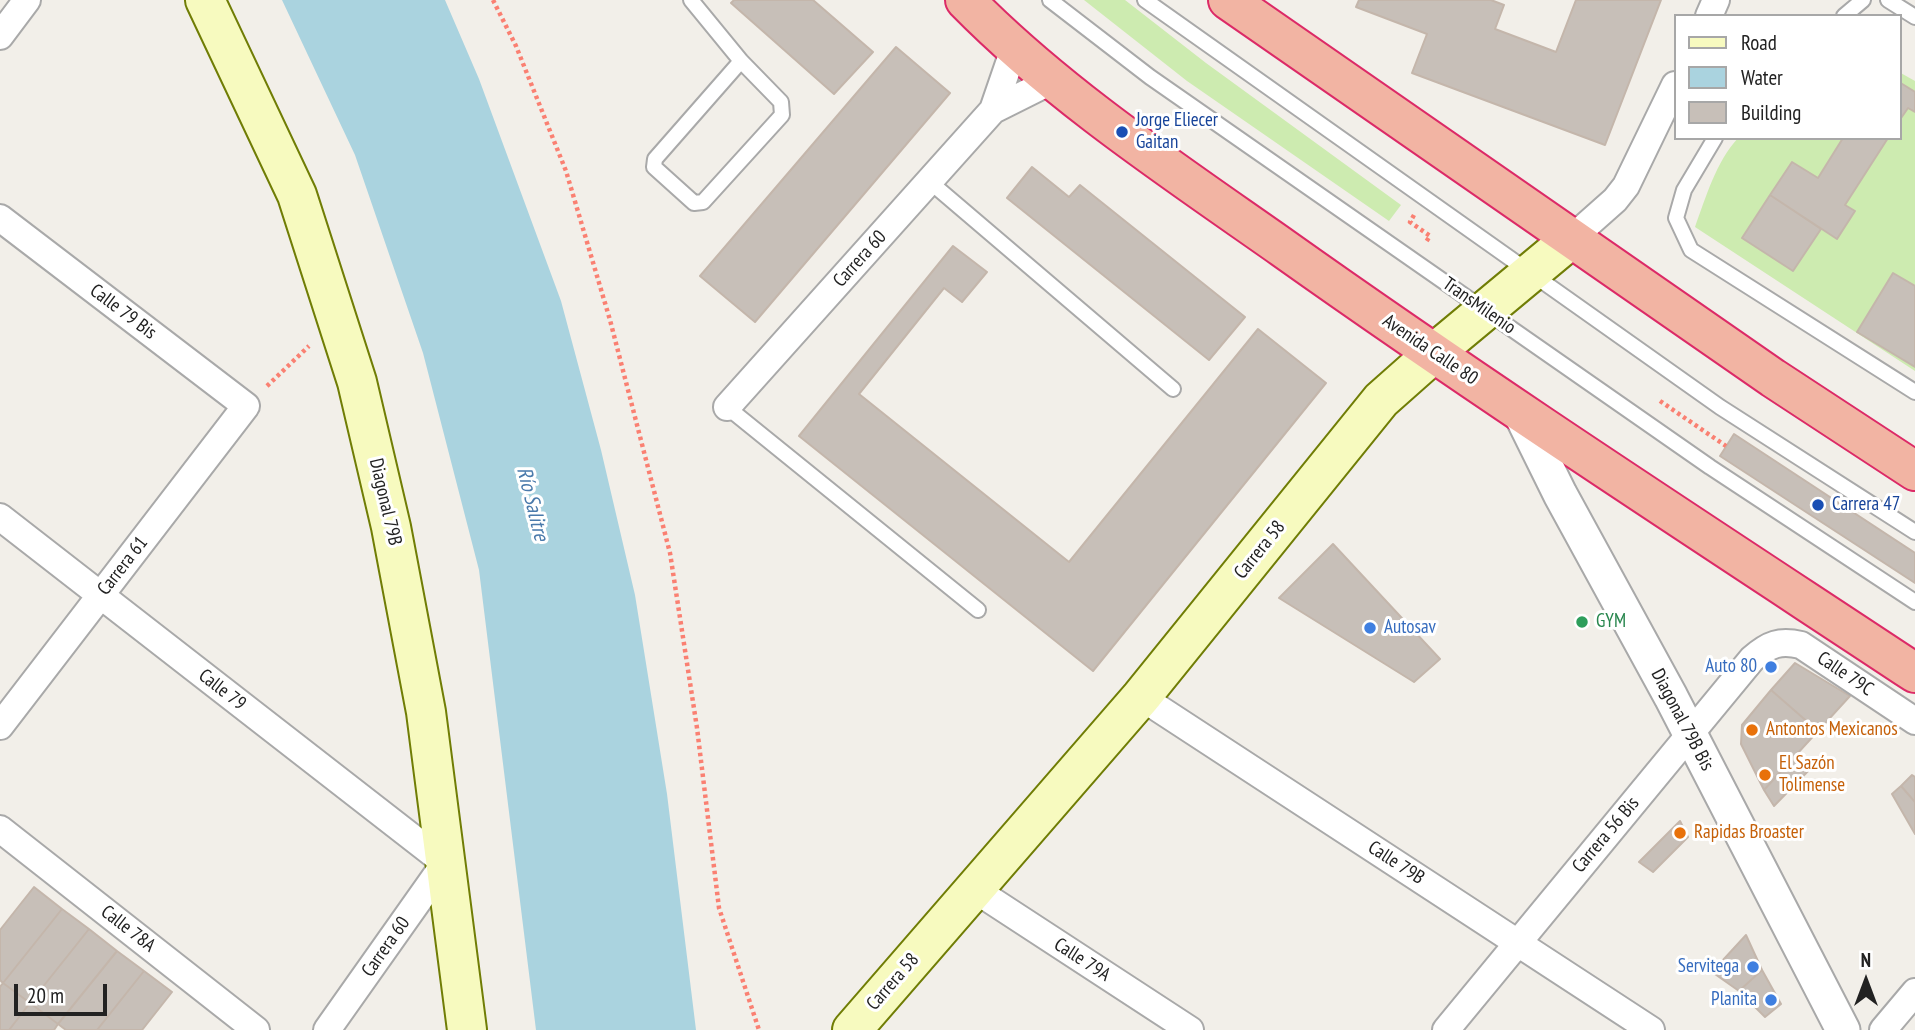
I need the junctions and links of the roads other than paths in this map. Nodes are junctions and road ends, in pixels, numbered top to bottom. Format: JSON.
{"nodes":[{"id":1,"x":27,"y":0,"type":"edge"},
{"id":2,"x":205,"y":0,"type":"edge"},
{"id":3,"x":691,"y":0,"type":"edge"},
{"id":4,"x":965,"y":0,"type":"edge"},
{"id":5,"x":1051,"y":0,"type":"edge"},
{"id":6,"x":1146,"y":0,"type":"edge"},
{"id":7,"x":1228,"y":0,"type":"edge"},
{"id":8,"x":1863,"y":0,"type":"edge"},
{"id":9,"x":1888,"y":0,"type":"edge"},
{"id":10,"x":1846,"y":14,"type":"edge"},
{"id":11,"x":1915,"y":17,"type":"edge"},
{"id":12,"x":0,"y":36,"type":"edge"},
{"id":13,"x":1015,"y":46,"type":"junction"},
{"id":14,"x":741,"y":61,"type":"junction"},
{"id":15,"x":1055,"y":79,"type":"junction"},
{"id":16,"x":1674,"y":87,"type":"edge"},
{"id":17,"x":993,"y":110,"type":"junction"},
{"id":18,"x":1714,"y":140,"type":"edge"},
{"id":19,"x":929,"y":181,"type":"junction"},
{"id":20,"x":0,"y":218,"type":"edge"},
{"id":21,"x":1572,"y":239,"type":"junction"},
{"id":22,"x":1531,"y":273,"type":"junction"},
{"id":23,"x":1486,"y":310,"type":"junction"},
{"id":24,"x":1434,"y":353,"type":"junction"},
{"id":25,"x":1173,"y":389,"type":"dead end"},
{"id":26,"x":1915,"y":392,"type":"edge"},
{"id":27,"x":246,"y":406,"type":"joint"},
{"id":28,"x":727,"y":407,"type":"joint"},
{"id":29,"x":1519,"y":411,"type":"junction"},
{"id":30,"x":1915,"y":471,"type":"edge"},
{"id":31,"x":0,"y":517,"type":"edge"},
{"id":32,"x":1915,"y":532,"type":"edge"},
{"id":33,"x":100,"y":595,"type":"junction"},
{"id":34,"x":1915,"y":601,"type":"edge"},
{"id":35,"x":978,"y":610,"type":"dead end"},
{"id":36,"x":1771,"y":644,"type":"joint"},
{"id":37,"x":1915,"y":673,"type":"edge"},
{"id":38,"x":1141,"y":697,"type":"junction"},
{"id":39,"x":1915,"y":721,"type":"edge"},
{"id":40,"x":0,"y":726,"type":"edge"},
{"id":41,"x":1689,"y":734,"type":"junction"},
{"id":42,"x":0,"y":829,"type":"edge"},
{"id":43,"x":445,"y":863,"type":"junction"},
{"id":44,"x":974,"y":889,"type":"junction"},
{"id":45,"x":1517,"y":943,"type":"junction"},
{"id":46,"x":1915,"y":992,"type":"edge"},
{"id":47,"x":257,"y":1030,"type":"edge"},
{"id":48,"x":327,"y":1030,"type":"edge"},
{"id":49,"x":467,"y":1030,"type":"edge"},
{"id":50,"x":852,"y":1030,"type":"edge"},
{"id":51,"x":1190,"y":1030,"type":"edge"},
{"id":52,"x":1446,"y":1030,"type":"edge"},
{"id":53,"x":1651,"y":1030,"type":"edge"},
{"id":54,"x":1843,"y":1030,"type":"edge"},
{"id":55,"x":1884,"y":1030,"type":"edge"}],
"edges":[{"from":1,"to":12,"type":"street"},
{"from":2,"to":43,"type":"main road","name":"Diagonal 79B"},
{"from":3,"to":14,"type":"lane"},
{"from":4,"to":13,"type":"highway","name":"Avenida Calle 80"},
{"from":5,"to":23,"type":"lane","name":"TransMilenio"},
{"from":6,"to":22,"type":"lane"},
{"from":7,"to":21,"type":"highway"},
{"from":8,"to":10,"type":"lane"},
{"from":9,"to":11,"type":"lane"},
{"from":13,"to":15,"type":"highway","name":"Avenida Calle 80"},
{"from":13,"to":17,"type":"street","name":"Carrera 60"},
{"from":14,"to":14,"type":"lane"},
{"from":15,"to":17,"type":"street","name":"Carrera 60"},
{"from":15,"to":24,"type":"highway","name":"Avenida Calle 80"},
{"from":16,"to":21,"type":"street","name":"Carrera 58"},
{"from":17,"to":19,"type":"street","name":"Carrera 60"},
{"from":18,"to":26,"type":"lane"},
{"from":19,"to":25,"type":"lane"},
{"from":19,"to":28,"type":"street","name":"Carrera 60"},
{"from":20,"to":27,"type":"street","name":"Calle 79 Bis"},
{"from":21,"to":22,"type":"main road","name":"Carrera 58"},
{"from":21,"to":30,"type":"highway"},
{"from":22,"to":23,"type":"main road","name":"Carrera 58"},
{"from":22,"to":32,"type":"lane"},
{"from":23,"to":24,"type":"main road","name":"Carrera 58"},
{"from":23,"to":34,"type":"lane","name":"TransMilenio"},
{"from":24,"to":29,"type":"highway","name":"Avenida Calle 80"},
{"from":24,"to":38,"type":"main road","name":"Carrera 58"},
{"from":27,"to":33,"type":"street","name":"Carrera 61"},
{"from":28,"to":35,"type":"lane"},
{"from":29,"to":37,"type":"highway","name":"Avenida Calle 80"},
{"from":29,"to":41,"type":"street","name":"Diagonal 79B Bis"},
{"from":31,"to":33,"type":"street","name":"Calle 79"},
{"from":33,"to":40,"type":"street","name":"Carrera 61"},
{"from":33,"to":43,"type":"street","name":"Calle 79"},
{"from":36,"to":39,"type":"street","name":"Calle 79C"},
{"from":36,"to":41,"type":"street","name":"Carrera 56 Bis"},
{"from":38,"to":44,"type":"main road","name":"Carrera 58"},
{"from":38,"to":45,"type":"street","name":"Calle 79B"},
{"from":41,"to":45,"type":"street","name":"Carrera 56 Bis"},
{"from":41,"to":54,"type":"street","name":"Diagonal 79B Bis"},
{"from":42,"to":47,"type":"street","name":"Calle 78A"},
{"from":43,"to":48,"type":"street","name":"Carrera 60"},
{"from":43,"to":49,"type":"main road","name":"Diagonal 79B"},
{"from":44,"to":50,"type":"main road","name":"Carrera 58"},
{"from":44,"to":51,"type":"street","name":"Calle 79A"},
{"from":45,"to":52,"type":"street","name":"Carrera 56 Bis"},
{"from":45,"to":53,"type":"street","name":"Calle 79B"},
{"from":46,"to":55,"type":"street"}]}
